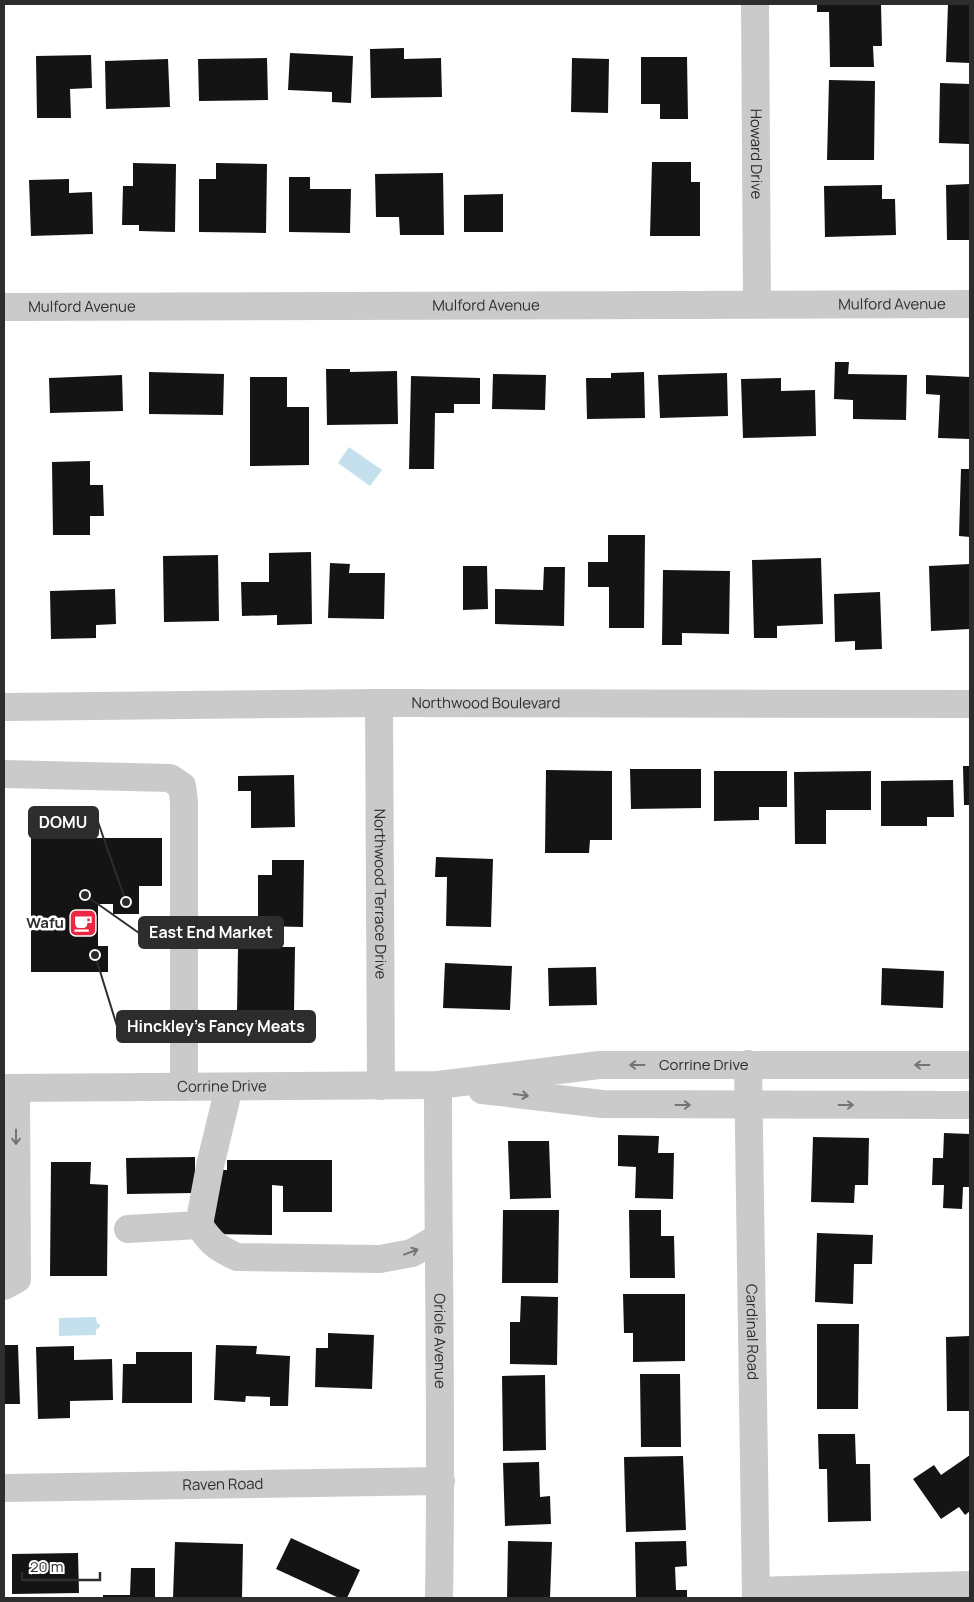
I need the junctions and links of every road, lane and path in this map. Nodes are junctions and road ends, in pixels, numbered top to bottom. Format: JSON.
{"nodes":[{"id":1,"x":755,"y":4,"type":"edge"},
{"id":2,"x":758,"y":304,"type":"junction"},
{"id":3,"x":970,"y":304,"type":"edge"},
{"id":4,"x":4,"y":307,"type":"edge"},
{"id":5,"x":379,"y":703,"type":"junction"},
{"id":6,"x":970,"y":704,"type":"edge"},
{"id":7,"x":4,"y":707,"type":"edge"},
{"id":8,"x":4,"y":774,"type":"edge"},
{"id":9,"x":748,"y":1064,"type":"junction"},
{"id":10,"x":970,"y":1065,"type":"edge"},
{"id":11,"x":438,"y":1085,"type":"junction"},
{"id":12,"x":381,"y":1086,"type":"junction"},
{"id":13,"x":184,"y":1087,"type":"junction"},
{"id":14,"x":229,"y":1087,"type":"junction"},
{"id":15,"x":10,"y":1088,"type":"edge"},
{"id":16,"x":748,"y":1105,"type":"junction"},
{"id":17,"x":970,"y":1105,"type":"edge"},
{"id":18,"x":199,"y":1225,"type":"junction"},
{"id":19,"x":128,"y":1229,"type":"dead end"},
{"id":20,"x":438,"y":1238,"type":"junction"},
{"id":21,"x":10,"y":1283,"type":"edge"},
{"id":22,"x":441,"y":1481,"type":"junction"},
{"id":23,"x":4,"y":1488,"type":"edge"},
{"id":24,"x":970,"y":1585,"type":"edge"},
{"id":25,"x":756,"y":1594,"type":"edge"},
{"id":26,"x":439,"y":1598,"type":"edge"}],
"edges":[{"from":1,"to":2,"type":"street","name":"Howard Drive"},
{"from":2,"to":3,"type":"street","name":"Mulford Avenue"},
{"from":2,"to":4,"type":"street","name":"Mulford Avenue"},
{"from":5,"to":6,"type":"street","name":"Northwood Boulevard"},
{"from":5,"to":7,"type":"street","name":"Northwood Boulevard"},
{"from":5,"to":12,"type":"street","name":"Northwood Terrace Drive"},
{"from":8,"to":13,"type":"street"},
{"from":10,"to":9,"type":"street","name":"Corrine Drive","one_way":true},
{"from":9,"to":11,"type":"street","name":"Corrine Drive","one_way":true},
{"from":9,"to":16,"type":"street","name":"Cardinal Road"},
{"from":11,"to":12,"type":"street","name":"Corrine Drive"},
{"from":11,"to":16,"type":"street","name":"Corrine Drive","one_way":true},
{"from":11,"to":20,"type":"street","name":"Oriole Avenue"},
{"from":12,"to":14,"type":"street","name":"Corrine Drive"},
{"from":13,"to":14,"type":"street","name":"Corrine Drive"},
{"from":13,"to":15,"type":"street","name":"Corrine Drive"},
{"from":14,"to":18,"type":"street"},
{"from":15,"to":21,"type":"street","one_way":true},
{"from":16,"to":17,"type":"street","name":"Corrine Drive","one_way":true},
{"from":16,"to":25,"type":"street","name":"Cardinal Road"},
{"from":18,"to":19,"type":"street"},
{"from":18,"to":20,"type":"street","one_way":true},
{"from":20,"to":22,"type":"street","name":"Oriole Avenue"},
{"from":22,"to":23,"type":"street","name":"Raven Road"},
{"from":22,"to":26,"type":"street","name":"Oriole Avenue"},
{"from":24,"to":25,"type":"street"}]}
